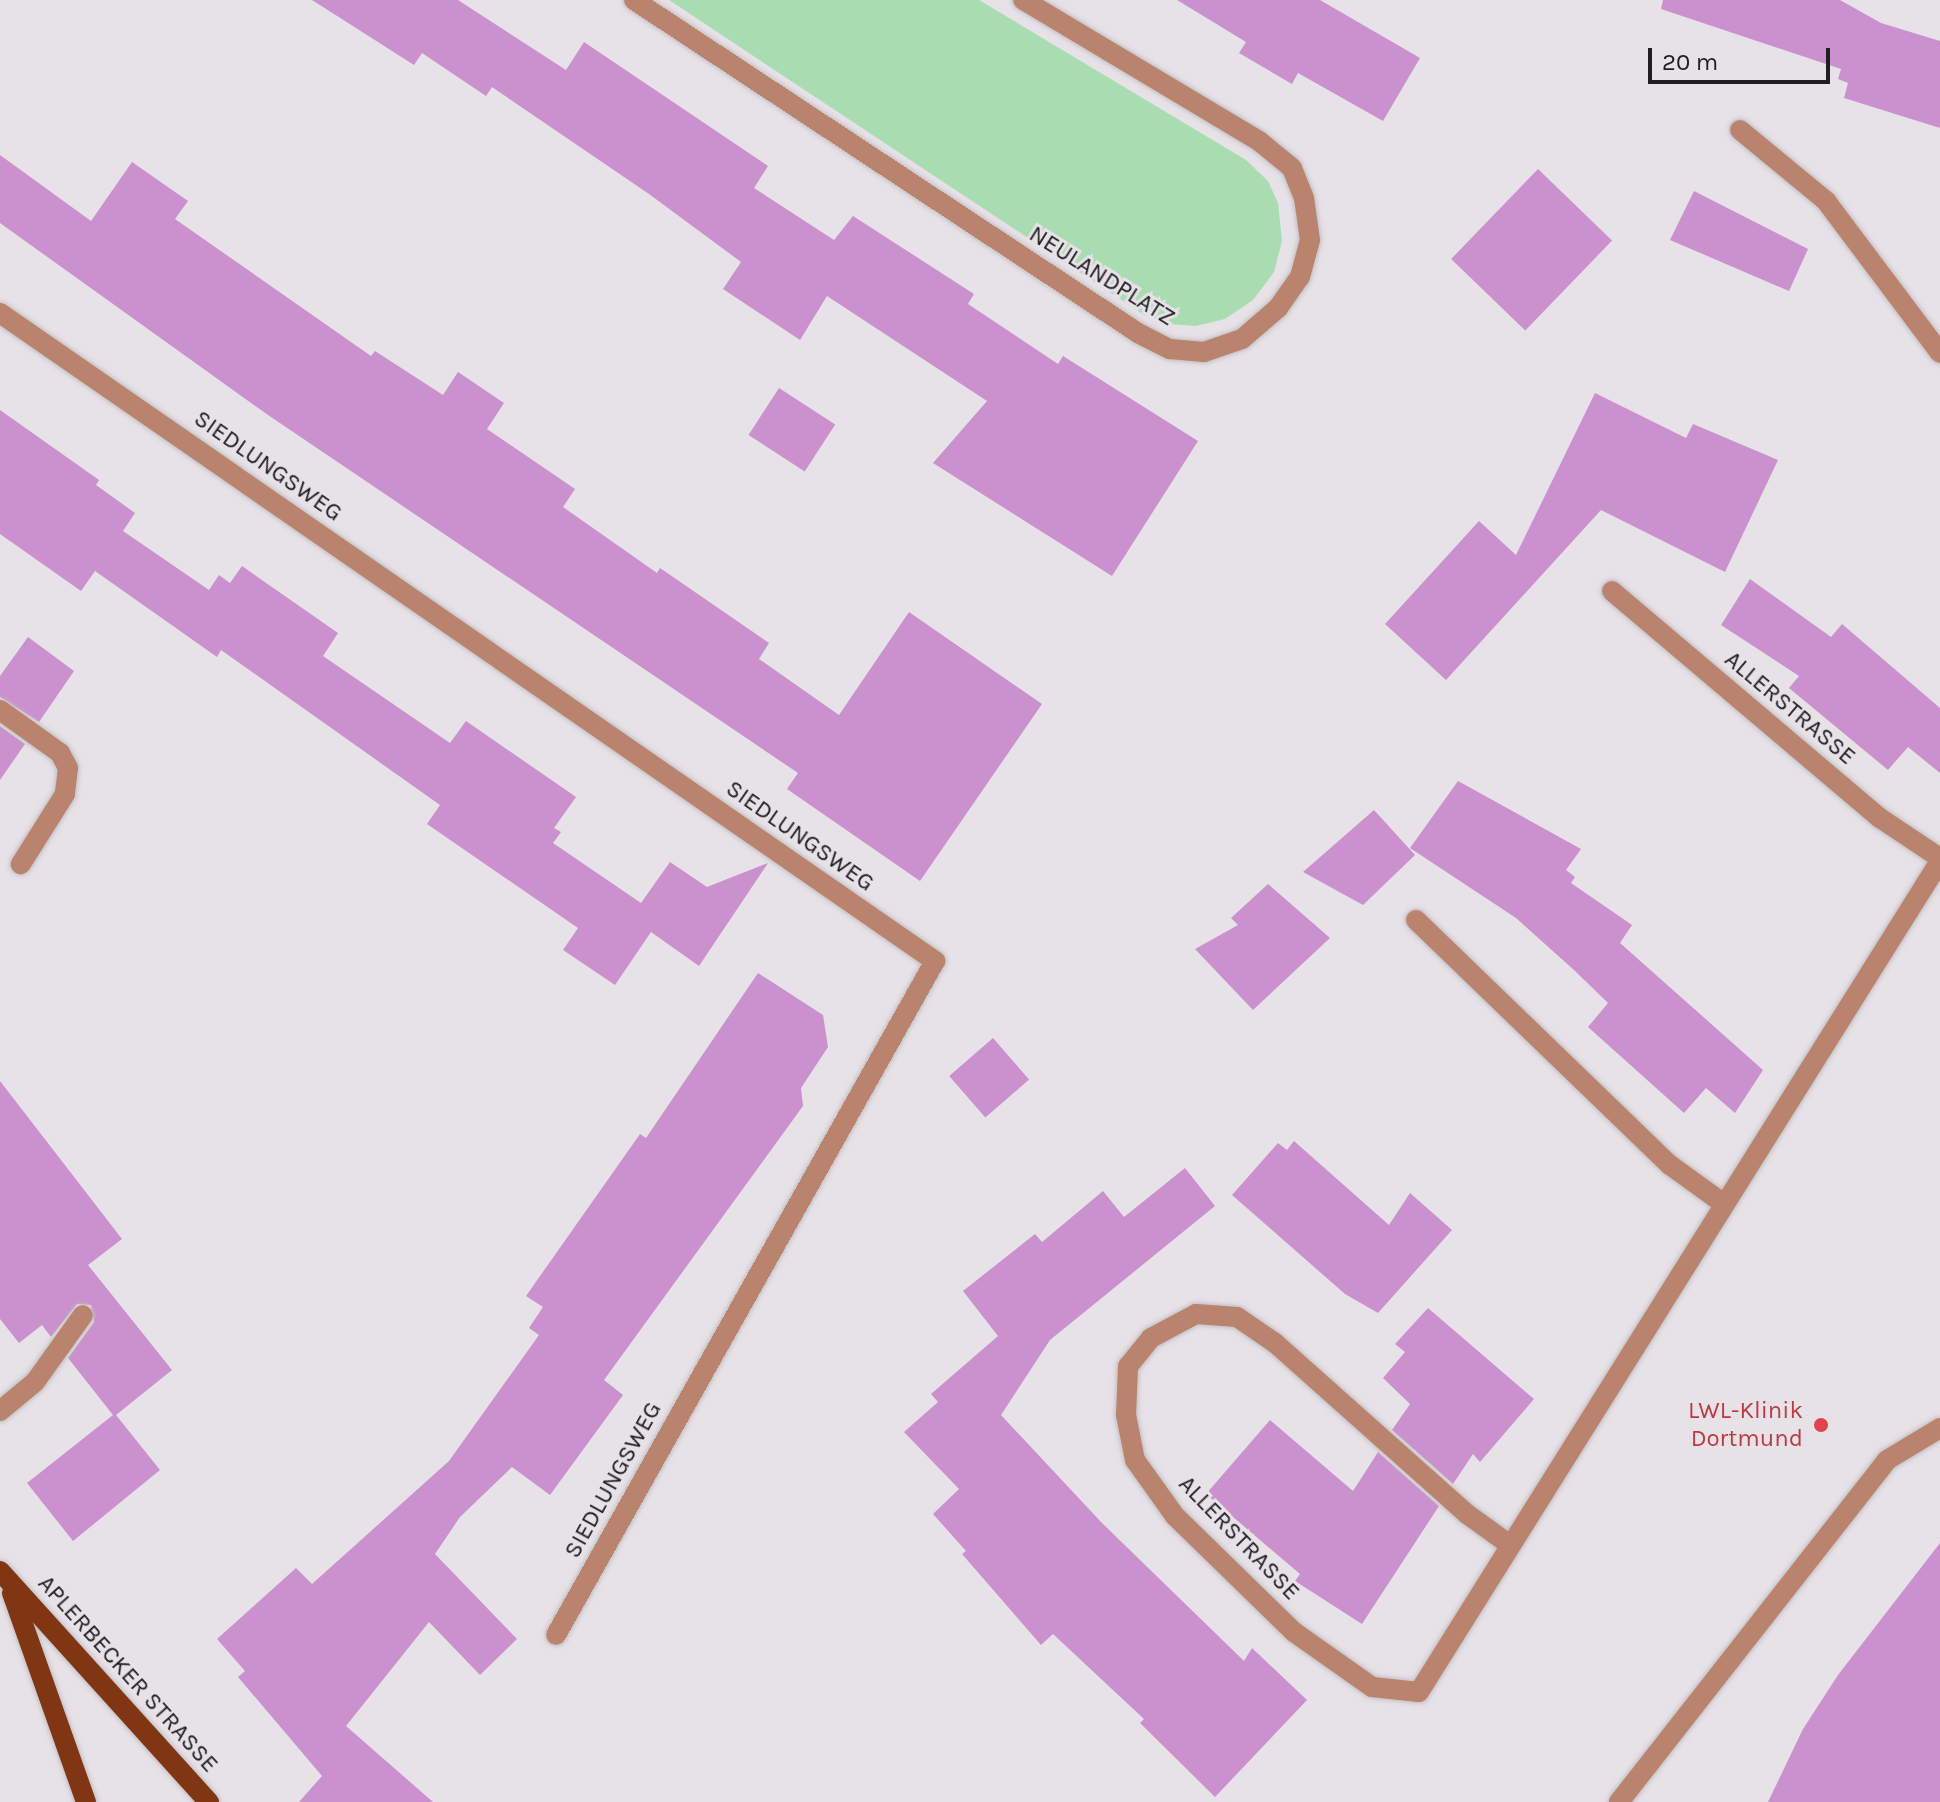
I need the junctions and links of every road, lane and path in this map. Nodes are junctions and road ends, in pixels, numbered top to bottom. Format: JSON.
{"nodes":[{"id":1,"x":634,"y":0,"type":"edge"},
{"id":2,"x":1023,"y":0,"type":"edge"},
{"id":3,"x":1740,"y":130,"type":"dead end"},
{"id":4,"x":0,"y":313,"type":"edge"},
{"id":5,"x":1940,"y":353,"type":"edge"},
{"id":6,"x":1612,"y":591,"type":"dead end"},
{"id":7,"x":0,"y":710,"type":"edge"},
{"id":8,"x":1940,"y":860,"type":"edge"},
{"id":9,"x":21,"y":864,"type":"dead end"},
{"id":10,"x":1416,"y":920,"type":"dead end"},
{"id":11,"x":1724,"y":1204,"type":"junction"},
{"id":12,"x":83,"y":1315,"type":"dead end"},
{"id":13,"x":0,"y":1411,"type":"edge"},
{"id":14,"x":1940,"y":1428,"type":"edge"},
{"id":15,"x":1510,"y":1545,"type":"junction"},
{"id":16,"x":4,"y":1576,"type":"edge"},
{"id":17,"x":556,"y":1635,"type":"dead end"},
{"id":18,"x":86,"y":1802,"type":"edge"},
{"id":19,"x":209,"y":1802,"type":"edge"},
{"id":20,"x":1619,"y":1802,"type":"edge"}],
"edges":[{"from":1,"to":2,"type":"street","name":"NEULANDPLATZ"},
{"from":3,"to":5,"type":"street"},
{"from":4,"to":17,"type":"street","name":"SIEDLUNGSWEG"},
{"from":6,"to":8,"type":"street","name":"ALLERSTRASSE"},
{"from":7,"to":9,"type":"street"},
{"from":8,"to":11,"type":"street","name":"ALLERSTRASSE"},
{"from":10,"to":11,"type":"street"},
{"from":11,"to":15,"type":"street","name":"ALLERSTRASSE"},
{"from":12,"to":13,"type":"street"},
{"from":14,"to":20,"type":"street"},
{"from":15,"to":15,"type":"street","name":"ALLERSTRASSE"},
{"from":16,"to":18,"type":"main road","name":"APLERBECKER STRASSE"},
{"from":16,"to":19,"type":"main road","name":"APLERBECKER STRASSE"}]}
